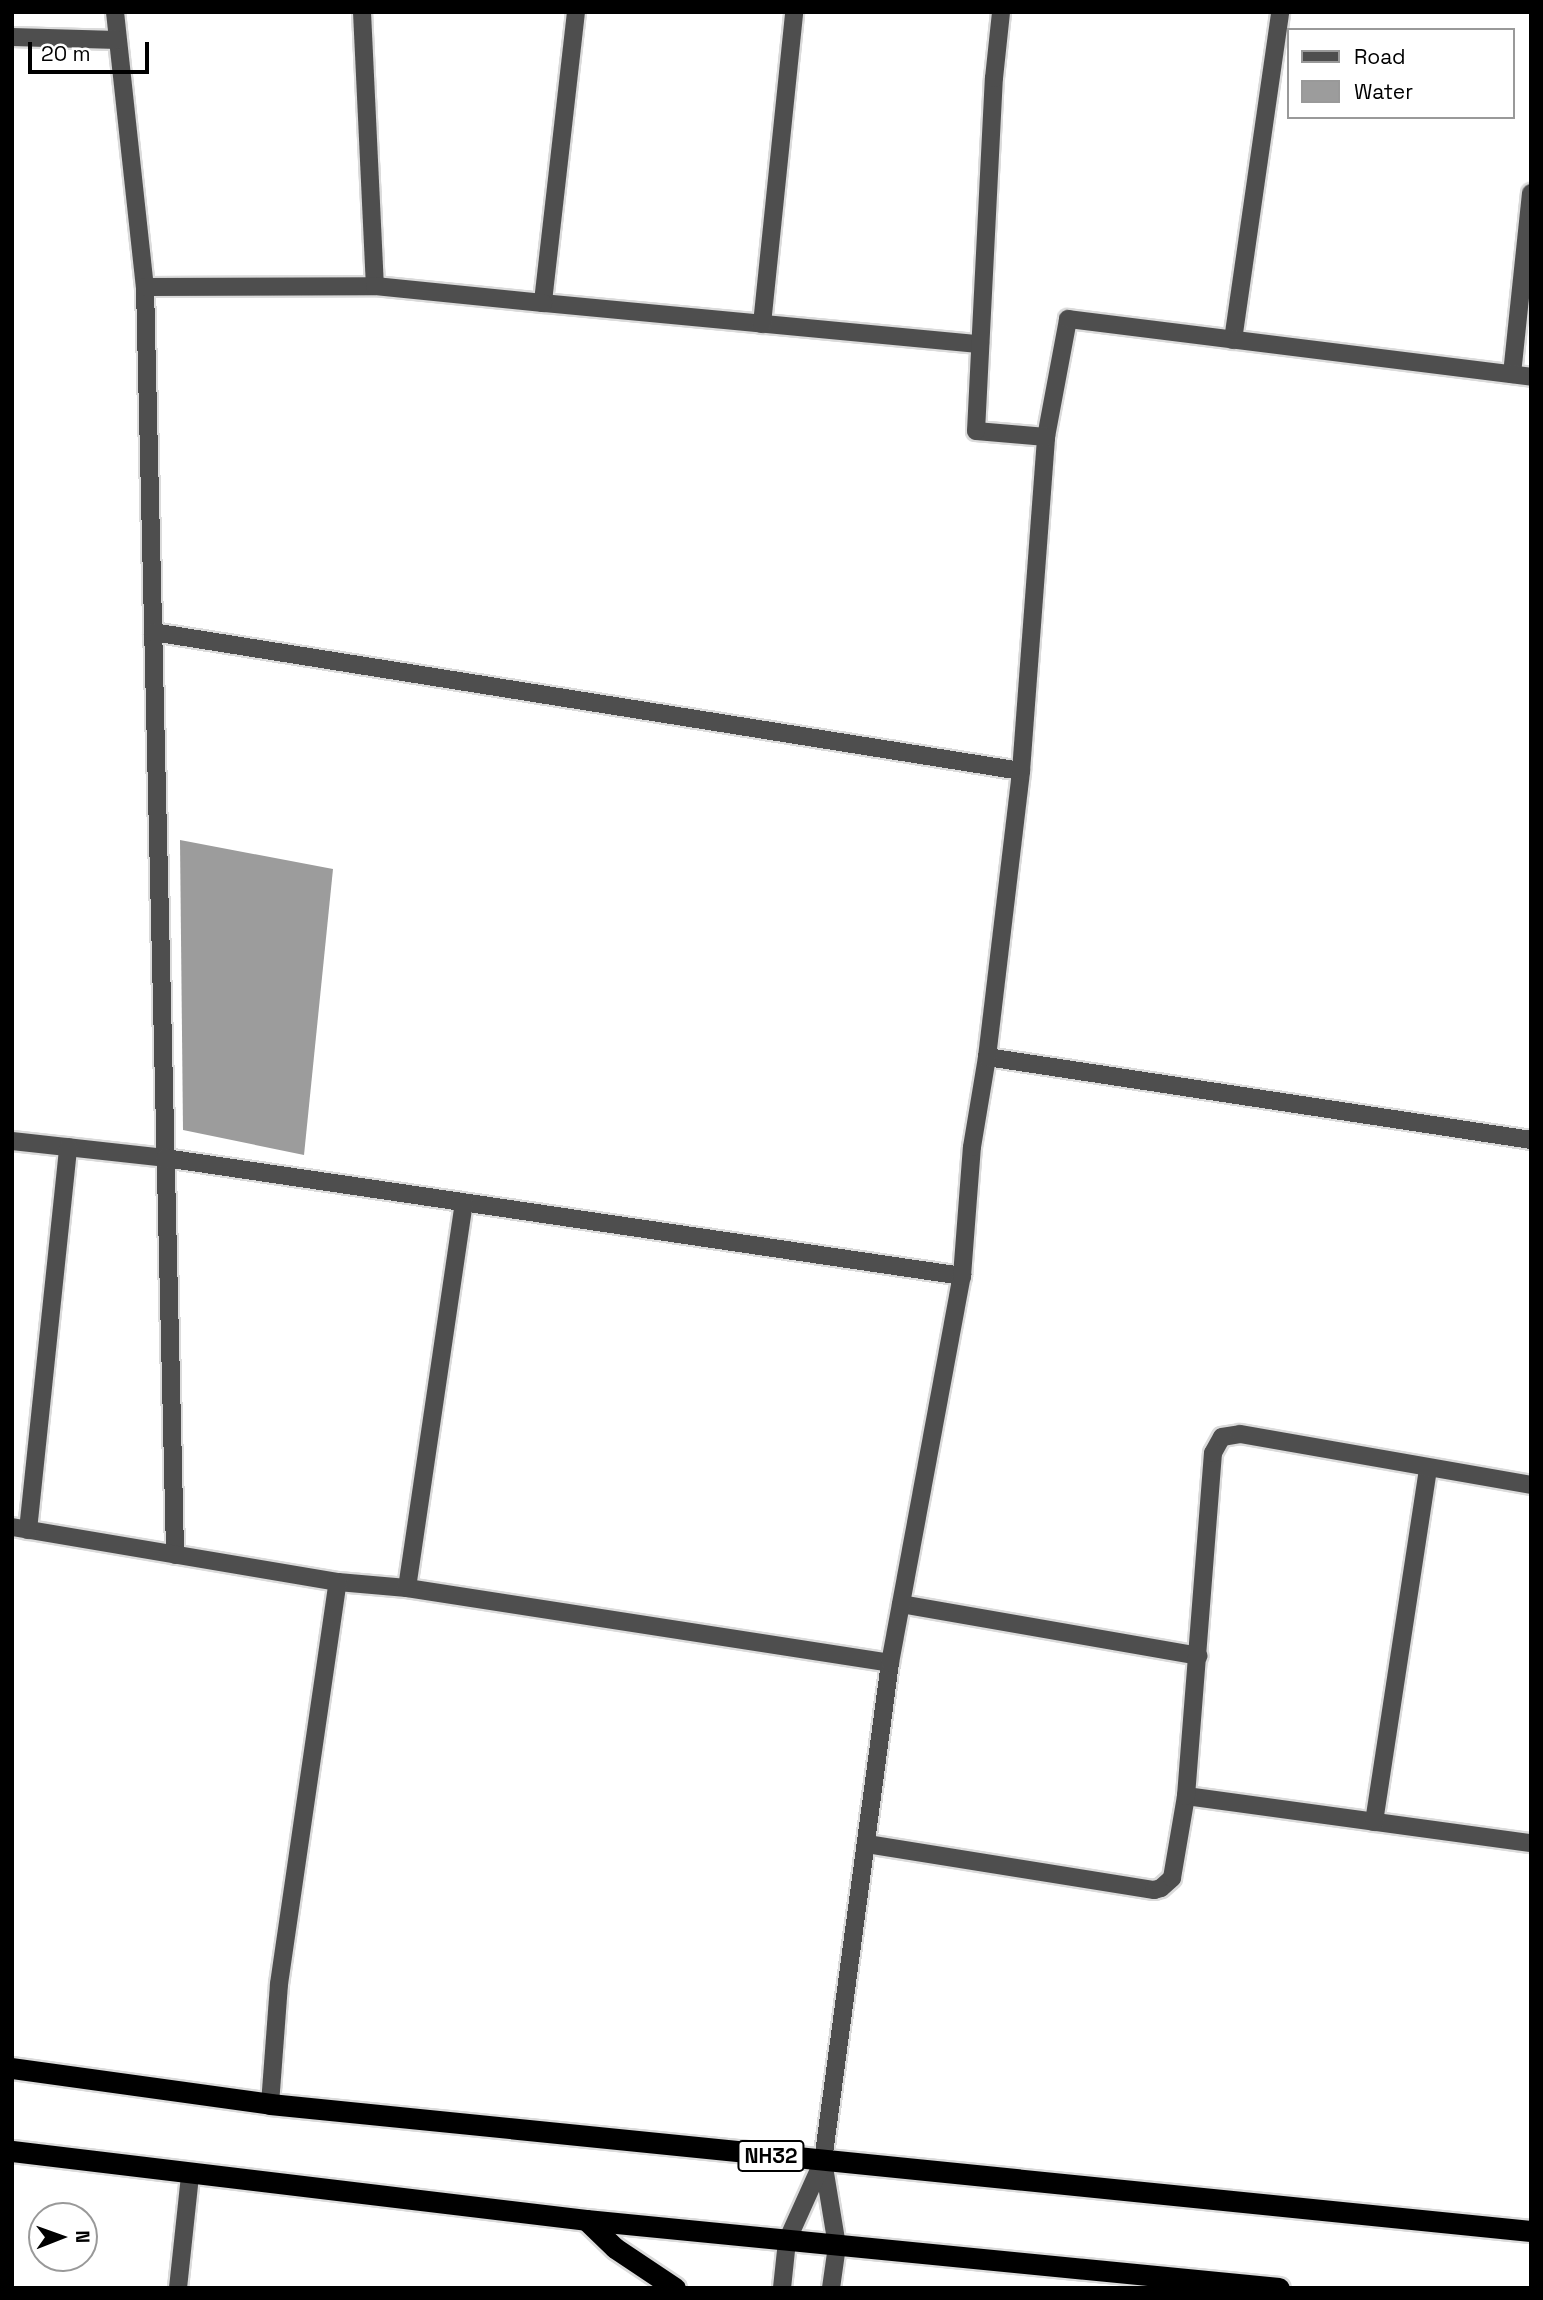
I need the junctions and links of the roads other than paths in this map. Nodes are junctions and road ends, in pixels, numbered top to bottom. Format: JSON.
{"nodes":[{"id":1,"x":115,"y":12,"type":"edge"},
{"id":2,"x":362,"y":12,"type":"edge"},
{"id":3,"x":576,"y":12,"type":"edge"},
{"id":4,"x":794,"y":12,"type":"edge"},
{"id":5,"x":1001,"y":12,"type":"edge"},
{"id":6,"x":1280,"y":12,"type":"edge"},
{"id":7,"x":12,"y":37,"type":"edge"},
{"id":8,"x":117,"y":40,"type":"junction"},
{"id":9,"x":1531,"y":193,"type":"edge"},
{"id":10,"x":145,"y":286,"type":"junction"},
{"id":11,"x":375,"y":286,"type":"junction"},
{"id":12,"x":543,"y":303,"type":"junction"},
{"id":13,"x":762,"y":324,"type":"junction"},
{"id":14,"x":1233,"y":340,"type":"junction"},
{"id":15,"x":980,"y":344,"type":"junction"},
{"id":16,"x":1522,"y":375,"type":"edge"},
{"id":17,"x":1046,"y":437,"type":"junction"},
{"id":18,"x":153,"y":632,"type":"junction"},
{"id":19,"x":1021,"y":771,"type":"junction"},
{"id":20,"x":986,"y":1057,"type":"junction"},
{"id":21,"x":1531,"y":1140,"type":"edge"},
{"id":22,"x":12,"y":1141,"type":"edge"},
{"id":23,"x":68,"y":1147,"type":"junction"},
{"id":24,"x":164,"y":1158,"type":"junction"},
{"id":25,"x":464,"y":1203,"type":"junction"},
{"id":26,"x":962,"y":1276,"type":"junction"},
{"id":27,"x":1428,"y":1469,"type":"junction"},
{"id":28,"x":1531,"y":1485,"type":"edge"},
{"id":29,"x":20,"y":1528,"type":"edge"},
{"id":30,"x":175,"y":1555,"type":"junction"},
{"id":31,"x":338,"y":1581,"type":"junction"},
{"id":32,"x":407,"y":1588,"type":"junction"},
{"id":33,"x":901,"y":1604,"type":"junction"},
{"id":34,"x":1198,"y":1656,"type":"junction"},
{"id":35,"x":891,"y":1663,"type":"junction"},
{"id":36,"x":1186,"y":1796,"type":"junction"},
{"id":37,"x":1374,"y":1822,"type":"junction"},
{"id":38,"x":1531,"y":1843,"type":"edge"},
{"id":39,"x":867,"y":1844,"type":"junction"},
{"id":40,"x":12,"y":2068,"type":"edge"},
{"id":41,"x":270,"y":2104,"type":"junction"},
{"id":42,"x":12,"y":2151,"type":"edge"},
{"id":43,"x":822,"y":2161,"type":"junction"},
{"id":44,"x":190,"y":2175,"type":"junction"},
{"id":45,"x":586,"y":2220,"type":"junction"},
{"id":46,"x":1531,"y":2231,"type":"edge"},
{"id":47,"x":787,"y":2241,"type":"junction"},
{"id":48,"x":837,"y":2246,"type":"junction"},
{"id":49,"x":178,"y":2288,"type":"edge"},
{"id":50,"x":675,"y":2288,"type":"edge"},
{"id":51,"x":782,"y":2288,"type":"edge"},
{"id":52,"x":831,"y":2288,"type":"edge"},
{"id":53,"x":1279,"y":2288,"type":"edge"}],
"edges":[{"from":1,"to":8,"type":"street"},
{"from":2,"to":11,"type":"street"},
{"from":3,"to":12,"type":"street"},
{"from":4,"to":13,"type":"street"},
{"from":5,"to":15,"type":"street"},
{"from":6,"to":14,"type":"street"},
{"from":7,"to":8,"type":"street"},
{"from":8,"to":10,"type":"street"},
{"from":9,"to":16,"type":"street"},
{"from":10,"to":11,"type":"street"},
{"from":10,"to":18,"type":"street"},
{"from":11,"to":12,"type":"street"},
{"from":12,"to":13,"type":"street"},
{"from":13,"to":15,"type":"street"},
{"from":14,"to":16,"type":"street"},
{"from":14,"to":17,"type":"street"},
{"from":15,"to":17,"type":"street"},
{"from":17,"to":19,"type":"street"},
{"from":18,"to":19,"type":"street"},
{"from":18,"to":24,"type":"street"},
{"from":19,"to":20,"type":"street"},
{"from":20,"to":21,"type":"street"},
{"from":20,"to":26,"type":"street"},
{"from":22,"to":23,"type":"street"},
{"from":23,"to":24,"type":"street"},
{"from":23,"to":29,"type":"street"},
{"from":24,"to":25,"type":"street"},
{"from":24,"to":30,"type":"street"},
{"from":25,"to":26,"type":"street"},
{"from":25,"to":32,"type":"street"},
{"from":26,"to":33,"type":"street"},
{"from":27,"to":28,"type":"street"},
{"from":27,"to":34,"type":"street"},
{"from":27,"to":37,"type":"street"},
{"from":29,"to":30,"type":"street"},
{"from":30,"to":31,"type":"street"},
{"from":31,"to":32,"type":"street"},
{"from":31,"to":41,"type":"street"},
{"from":32,"to":35,"type":"street"},
{"from":33,"to":34,"type":"street"},
{"from":33,"to":35,"type":"street"},
{"from":34,"to":36,"type":"street"},
{"from":35,"to":39,"type":"street"},
{"from":36,"to":37,"type":"street"},
{"from":36,"to":39,"type":"street"},
{"from":37,"to":38,"type":"street"},
{"from":39,"to":43,"type":"street"},
{"from":40,"to":41,"type":"highway","number":"NH32"},
{"from":41,"to":43,"type":"highway","number":"NH32"},
{"from":42,"to":44,"type":"highway"},
{"from":43,"to":46,"type":"highway","number":"NH32"},
{"from":43,"to":47,"type":"street"},
{"from":43,"to":48,"type":"street"},
{"from":44,"to":45,"type":"highway"},
{"from":44,"to":49,"type":"street"},
{"from":45,"to":47,"type":"highway"},
{"from":45,"to":50,"type":"highway"},
{"from":47,"to":48,"type":"highway"},
{"from":47,"to":51,"type":"street"},
{"from":48,"to":52,"type":"street"},
{"from":48,"to":53,"type":"highway"}]}
